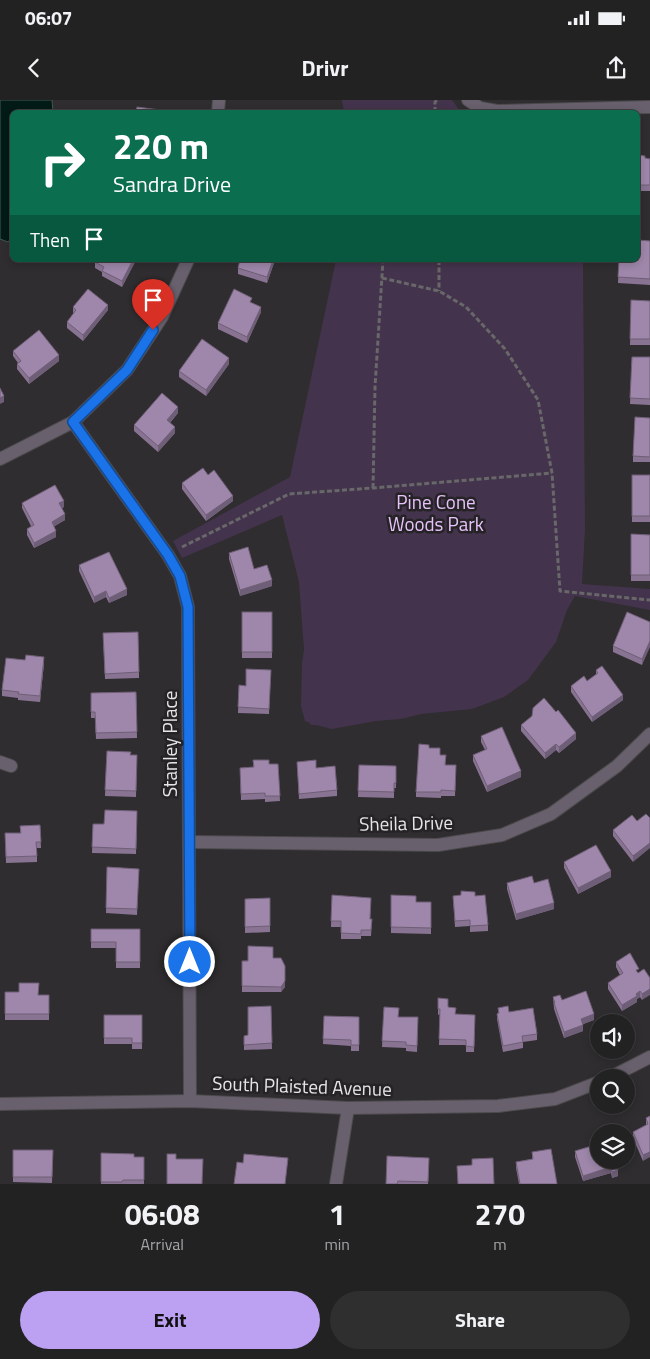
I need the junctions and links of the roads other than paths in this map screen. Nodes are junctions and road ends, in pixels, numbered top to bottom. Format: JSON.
{"nodes":[{"id":1,"x":468,"y":100,"type":"edge"},
{"id":2,"x":650,"y":107,"type":"edge"},
{"id":3,"x":491,"y":110,"type":"edge"},
{"id":4,"x":535,"y":110,"type":"edge"},
{"id":5,"x":187,"y":262,"type":"edge"},
{"id":6,"x":73,"y":422,"type":"junction"},
{"id":7,"x":0,"y":459,"type":"edge"},
{"id":8,"x":650,"y":734,"type":"edge"},
{"id":9,"x":190,"y":842,"type":"junction"},
{"id":10,"x":650,"y":1056,"type":"edge"},
{"id":11,"x":626,"y":1069,"type":"edge"},
{"id":12,"x":590,"y":1085,"type":"edge"},
{"id":13,"x":190,"y":1101,"type":"junction"},
{"id":14,"x":0,"y":1104,"type":"edge"},
{"id":15,"x":348,"y":1108,"type":"junction"},
{"id":16,"x":336,"y":1184,"type":"edge"}],
"edges":[{"from":1,"to":3,"type":"street"},
{"from":2,"to":4,"type":"street"},
{"from":5,"to":6,"type":"street"},
{"from":6,"to":7,"type":"street"},
{"from":6,"to":9,"type":"street","name":"Stanley Place"},
{"from":8,"to":9,"type":"street","name":"Sheila Drive"},
{"from":9,"to":13,"type":"street","name":"Stanley Place"},
{"from":10,"to":11,"type":"street"},
{"from":12,"to":15,"type":"street","name":"South Plaisted Avenue"},
{"from":13,"to":14,"type":"street","name":"South Plaisted Avenue"},
{"from":13,"to":15,"type":"street","name":"South Plaisted Avenue"},
{"from":15,"to":16,"type":"street"}]}
